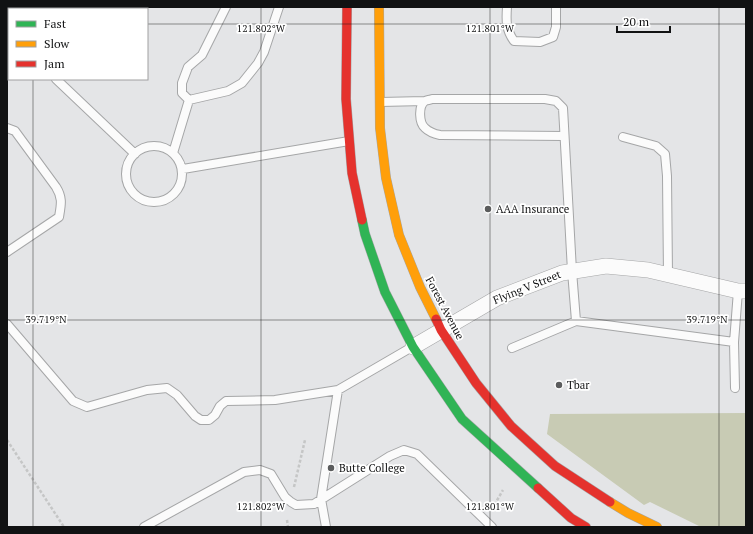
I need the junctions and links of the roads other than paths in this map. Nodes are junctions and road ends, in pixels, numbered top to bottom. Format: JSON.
{"nodes":[{"id":1,"x":226,"y":7,"type":"edge"},
{"id":2,"x":279,"y":7,"type":"edge"},
{"id":3,"x":347,"y":7,"type":"edge"},
{"id":4,"x":379,"y":7,"type":"edge"},
{"id":5,"x":506,"y":7,"type":"edge"},
{"id":6,"x":556,"y":7,"type":"edge"},
{"id":7,"x":57,"y":80,"type":"edge"},
{"id":8,"x":189,"y":100,"type":"junction"},
{"id":9,"x":425,"y":101,"type":"junction"},
{"id":10,"x":380,"y":102,"type":"junction"},
{"id":11,"x":7,"y":128,"type":"edge"},
{"id":12,"x":564,"y":136,"type":"junction"},
{"id":13,"x":623,"y":137,"type":"dead end"},
{"id":14,"x":350,"y":141,"type":"junction"},
{"id":15,"x":173,"y":153,"type":"junction"},
{"id":16,"x":134,"y":154,"type":"junction"},
{"id":17,"x":182,"y":169,"type":"junction"},
{"id":18,"x":7,"y":252,"type":"edge"},
{"id":19,"x":572,"y":271,"type":"junction"},
{"id":20,"x":668,"y":275,"type":"junction"},
{"id":21,"x":742,"y":291,"type":"edge"},
{"id":22,"x":576,"y":321,"type":"junction"},
{"id":23,"x":7,"y":324,"type":"edge"},
{"id":24,"x":441,"y":330,"type":"junction"},
{"id":25,"x":734,"y":342,"type":"junction"},
{"id":26,"x":413,"y":347,"type":"junction"},
{"id":27,"x":512,"y":348,"type":"dead end"},
{"id":28,"x":736,"y":388,"type":"dead end"},
{"id":29,"x":338,"y":390,"type":"junction"},
{"id":30,"x":321,"y":499,"type":"junction"},
{"id":31,"x":144,"y":527,"type":"edge"},
{"id":32,"x":326,"y":527,"type":"edge"},
{"id":33,"x":492,"y":527,"type":"edge"},
{"id":34,"x":586,"y":527,"type":"edge"},
{"id":35,"x":658,"y":527,"type":"edge"}],
"edges":[{"from":1,"to":8,"type":"lane"},
{"from":2,"to":8,"type":"lane"},
{"from":3,"to":14,"type":"street"},
{"from":4,"to":10,"type":"street","name":"Forest Avenue"},
{"from":5,"to":6,"type":"lane"},
{"from":7,"to":16,"type":"lane"},
{"from":8,"to":15,"type":"lane"},
{"from":9,"to":10,"type":"lane"},
{"from":9,"to":12,"type":"lane"},
{"from":9,"to":12,"type":"lane"},
{"from":10,"to":24,"type":"street","name":"Forest Avenue"},
{"from":11,"to":18,"type":"lane"},
{"from":12,"to":19,"type":"lane"},
{"from":13,"to":20,"type":"lane"},
{"from":14,"to":17,"type":"lane"},
{"from":14,"to":26,"type":"street"},
{"from":15,"to":16,"type":"lane"},
{"from":15,"to":17,"type":"lane"},
{"from":16,"to":17,"type":"lane"},
{"from":19,"to":20,"type":"street","name":"Flying V Street"},
{"from":19,"to":22,"type":"lane"},
{"from":19,"to":24,"type":"street","name":"Flying V Street"},
{"from":20,"to":21,"type":"street","name":"Flying V Street"},
{"from":21,"to":25,"type":"lane"},
{"from":22,"to":25,"type":"lane"},
{"from":22,"to":27,"type":"lane"},
{"from":23,"to":29,"type":"lane"},
{"from":24,"to":26,"type":"street","name":"Flying V Street"},
{"from":24,"to":35,"type":"street","name":"Forest Avenue"},
{"from":25,"to":28,"type":"lane"},
{"from":26,"to":29,"type":"lane"},
{"from":26,"to":34,"type":"street"},
{"from":29,"to":30,"type":"lane"},
{"from":30,"to":31,"type":"lane"},
{"from":30,"to":32,"type":"lane"},
{"from":30,"to":33,"type":"lane"}]}
